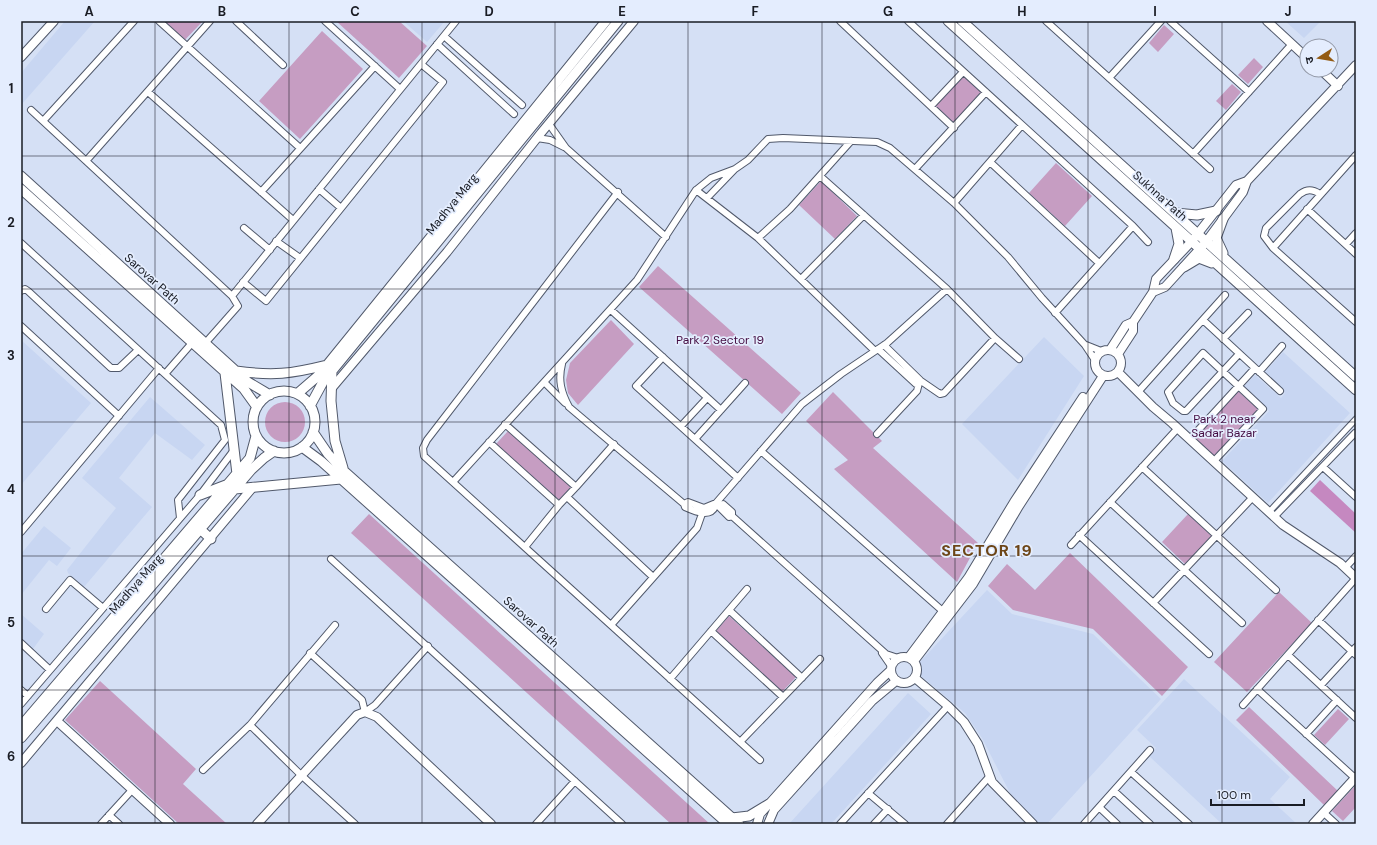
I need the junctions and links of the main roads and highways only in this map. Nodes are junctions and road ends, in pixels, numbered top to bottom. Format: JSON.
{"nodes":[{"id":1,"x":606,"y":21,"type":"edge"},
{"id":2,"x":618,"y":21,"type":"edge"},
{"id":3,"x":948,"y":21,"type":"edge"},
{"id":4,"x":962,"y":21,"type":"edge"},
{"id":5,"x":21,"y":176,"type":"edge"},
{"id":6,"x":21,"y":189,"type":"edge"},
{"id":7,"x":1216,"y":211,"type":"road end"},
{"id":8,"x":1173,"y":212,"type":"junction"},
{"id":9,"x":1223,"y":219,"type":"road end"},
{"id":10,"x":1176,"y":227,"type":"junction"},
{"id":11,"x":1194,"y":237,"type":"junction"},
{"id":12,"x":1203,"y":245,"type":"junction"},
{"id":13,"x":1174,"y":259,"type":"road end"},
{"id":14,"x":1231,"y":264,"type":"junction"},
{"id":15,"x":1184,"y":267,"type":"road end"},
{"id":16,"x":1222,"y":268,"type":"junction"},
{"id":17,"x":330,"y":368,"type":"junction"},
{"id":18,"x":236,"y":371,"type":"junction"},
{"id":19,"x":226,"y":373,"type":"junction"},
{"id":20,"x":1356,"y":377,"type":"edge"},
{"id":21,"x":1356,"y":390,"type":"edge"},
{"id":22,"x":270,"y":394,"type":"junction"},
{"id":23,"x":297,"y":394,"type":"junction"},
{"id":24,"x":310,"y":406,"type":"junction"},
{"id":25,"x":257,"y":407,"type":"junction"},
{"id":26,"x":313,"y":432,"type":"junction"},
{"id":27,"x":256,"y":436,"type":"junction"},
{"id":28,"x":302,"y":447,"type":"junction"},
{"id":29,"x":274,"y":452,"type":"junction"},
{"id":30,"x":237,"y":474,"type":"junction"},
{"id":31,"x":343,"y":475,"type":"junction"},
{"id":32,"x":231,"y":487,"type":"junction"},
{"id":33,"x":200,"y":495,"type":"road end"},
{"id":34,"x":200,"y":529,"type":"junction"},
{"id":35,"x":211,"y":539,"type":"road end"},
{"id":36,"x":21,"y":726,"type":"edge"},
{"id":37,"x":21,"y":738,"type":"edge"},
{"id":38,"x":769,"y":804,"type":"road end"},
{"id":39,"x":733,"y":822,"type":"edge"}],
"edges":[{"from":1,"to":17,"type":"main road","name":"Madhya Marg"},
{"from":2,"to":17,"type":"main road","name":"Madhya Marg"},
{"from":3,"to":10,"type":"main road","name":"Sukhna Path"},
{"from":4,"to":8,"type":"main road","name":"Sukhna Path"},
{"from":5,"to":18,"type":"main road","name":"Sarovar Path"},
{"from":6,"to":19,"type":"main road","name":"Sarovar Path"},
{"from":7,"to":8,"type":"main road"},
{"from":8,"to":11,"type":"main road","name":"Sukhna Path"},
{"from":9,"to":14,"type":"main road"},
{"from":10,"to":11,"type":"main road","name":"Sukhna Path"},
{"from":10,"to":13,"type":"main road"},
{"from":11,"to":12,"type":"main road","name":"Sukhna Path"},
{"from":12,"to":14,"type":"main road","name":"Sukhna Path"},
{"from":12,"to":16,"type":"main road","name":"Sukhna Path"},
{"from":14,"to":20,"type":"main road","name":"Sukhna Path"},
{"from":15,"to":16,"type":"main road"},
{"from":16,"to":21,"type":"main road","name":"Sukhna Path"},
{"from":17,"to":18,"type":"main road"},
{"from":17,"to":23,"type":"main road","name":"Madhya Marg"},
{"from":17,"to":24,"type":"main road","name":"Madhya Marg"},
{"from":17,"to":31,"type":"main road"},
{"from":18,"to":22,"type":"main road","name":"Sarovar Path"},
{"from":19,"to":25,"type":"main road","name":"Sarovar Path"},
{"from":19,"to":30,"type":"main road"},
{"from":22,"to":23,"type":"main road"},
{"from":22,"to":25,"type":"main road"},
{"from":23,"to":24,"type":"main road"},
{"from":24,"to":26,"type":"main road"},
{"from":25,"to":27,"type":"main road"},
{"from":26,"to":28,"type":"main road"},
{"from":26,"to":31,"type":"main road","name":"Sarovar Path"},
{"from":27,"to":29,"type":"main road"},
{"from":27,"to":30,"type":"main road","name":"Madhya Marg"},
{"from":28,"to":29,"type":"main road"},
{"from":28,"to":31,"type":"main road","name":"Sarovar Path"},
{"from":29,"to":32,"type":"main road","name":"Madhya Marg"},
{"from":30,"to":32,"type":"main road","name":"Madhya Marg"},
{"from":31,"to":32,"type":"main road"},
{"from":31,"to":39,"type":"main road","name":"Sarovar Path"},
{"from":32,"to":33,"type":"main road"},
{"from":32,"to":34,"type":"main road","name":"Madhya Marg"},
{"from":32,"to":36,"type":"main road","name":"Madhya Marg"},
{"from":34,"to":35,"type":"main road"},
{"from":34,"to":37,"type":"main road","name":"Madhya Marg"},
{"from":38,"to":39,"type":"main road"}]}
